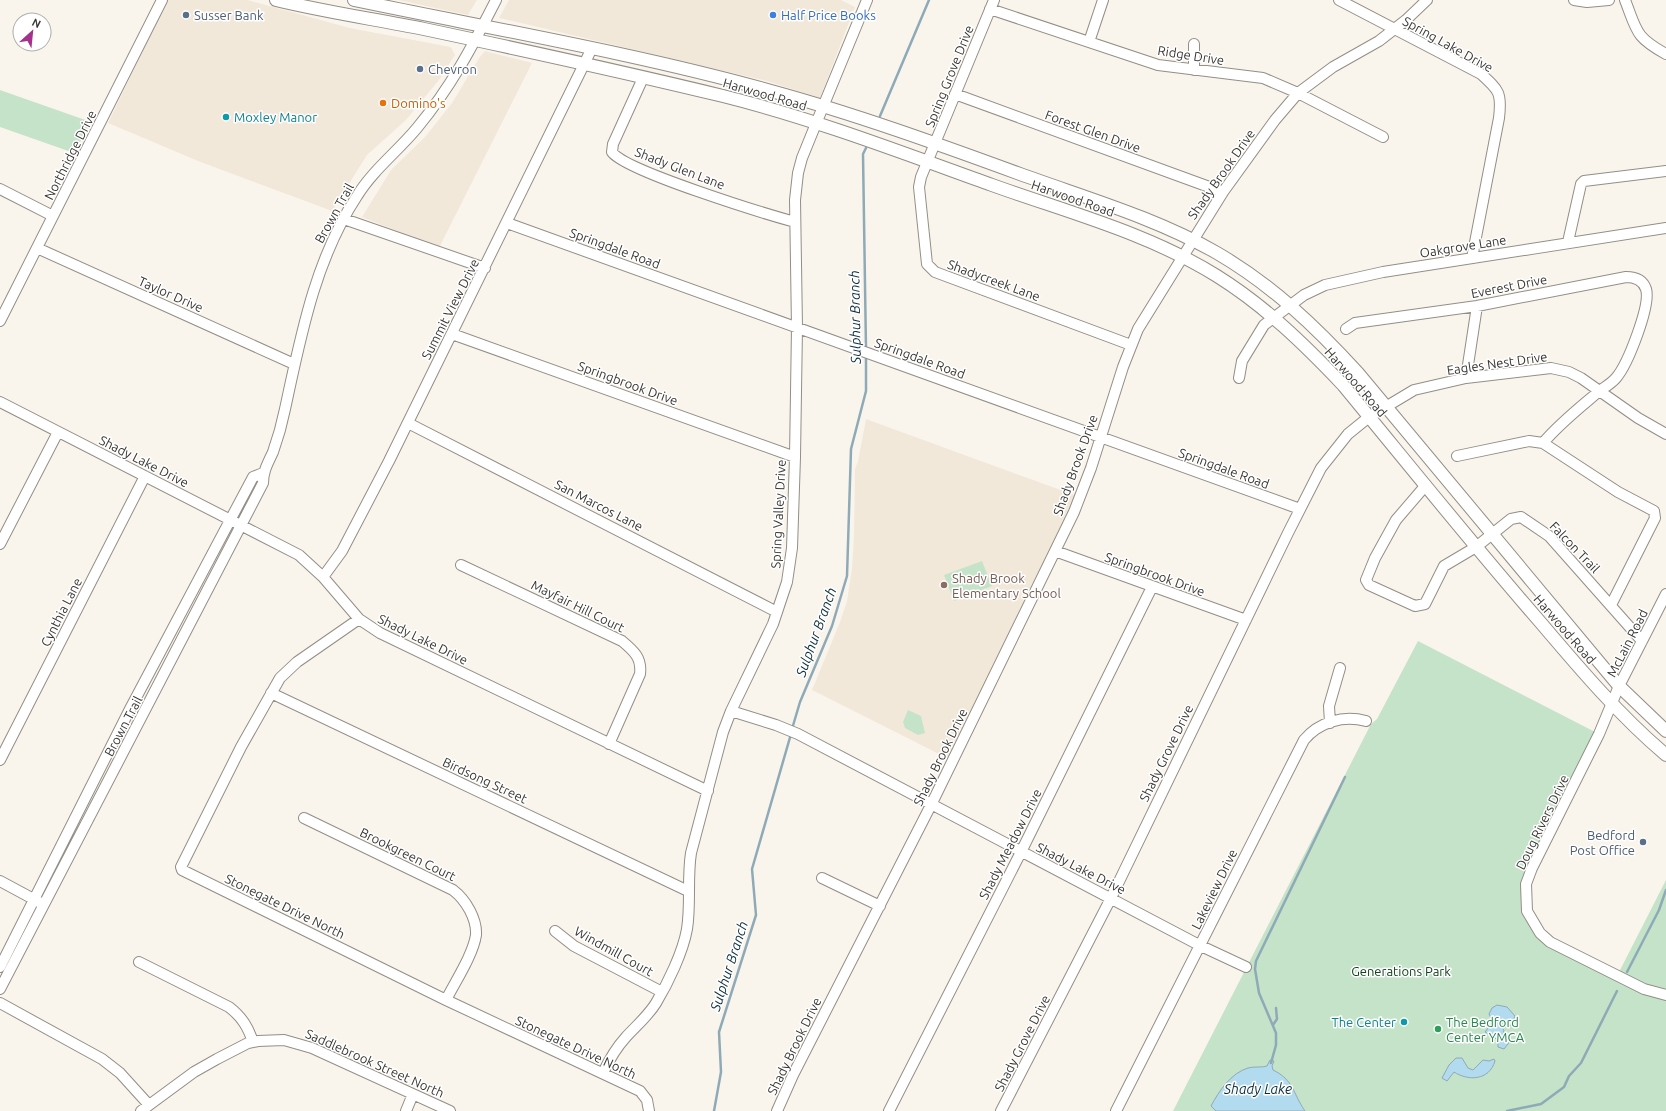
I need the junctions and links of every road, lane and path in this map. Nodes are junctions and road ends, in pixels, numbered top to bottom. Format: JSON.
{"nodes":[{"id":1,"x":162,"y":0,"type":"edge"},
{"id":2,"x":276,"y":0,"type":"edge"},
{"id":3,"x":354,"y":0,"type":"edge"},
{"id":4,"x":496,"y":0,"type":"edge"},
{"id":5,"x":867,"y":0,"type":"edge"},
{"id":6,"x":1103,"y":0,"type":"edge"},
{"id":7,"x":1339,"y":0,"type":"edge"},
{"id":8,"x":1427,"y":0,"type":"edge"},
{"id":9,"x":1574,"y":0,"type":"edge"},
{"id":10,"x":1609,"y":0,"type":"edge"},
{"id":11,"x":1625,"y":0,"type":"edge"},
{"id":12,"x":303,"y":3,"type":"edge"},
{"id":13,"x":992,"y":5,"type":"edge"},
{"id":14,"x":483,"y":26,"type":"junction"},
{"id":15,"x":1395,"y":30,"type":"junction"},
{"id":16,"x":475,"y":41,"type":"junction"},
{"id":17,"x":1089,"y":42,"type":"junction"},
{"id":18,"x":1194,"y":44,"type":"dead end"},
{"id":19,"x":592,"y":48,"type":"junction"},
{"id":20,"x":1666,"y":54,"type":"edge"},
{"id":21,"x":584,"y":65,"type":"junction"},
{"id":22,"x":1194,"y":70,"type":"junction"},
{"id":23,"x":643,"y":78,"type":"junction"},
{"id":24,"x":1298,"y":93,"type":"junction"},
{"id":25,"x":955,"y":94,"type":"junction"},
{"id":26,"x":822,"y":107,"type":"junction"},
{"id":27,"x":816,"y":123,"type":"junction"},
{"id":28,"x":1383,"y":137,"type":"dead end"},
{"id":29,"x":935,"y":143,"type":"junction"},
{"id":30,"x":926,"y":161,"type":"junction"},
{"id":31,"x":1666,"y":171,"type":"edge"},
{"id":32,"x":0,"y":190,"type":"edge"},
{"id":33,"x":1222,"y":192,"type":"junction"},
{"id":34,"x":53,"y":216,"type":"junction"},
{"id":35,"x":344,"y":219,"type":"junction"},
{"id":36,"x":796,"y":222,"type":"junction"},
{"id":37,"x":508,"y":223,"type":"junction"},
{"id":38,"x":1666,"y":228,"type":"edge"},
{"id":39,"x":1192,"y":240,"type":"junction"},
{"id":40,"x":1568,"y":242,"type":"junction"},
{"id":41,"x":37,"y":248,"type":"junction"},
{"id":42,"x":1181,"y":257,"type":"junction"},
{"id":43,"x":1472,"y":258,"type":"junction"},
{"id":44,"x":485,"y":268,"type":"junction"},
{"id":45,"x":0,"y":296,"type":"edge"},
{"id":46,"x":10,"y":301,"type":"junction"},
{"id":47,"x":1290,"y":305,"type":"junction"},
{"id":48,"x":1477,"y":306,"type":"junction"},
{"id":49,"x":1274,"y":317,"type":"junction"},
{"id":50,"x":0,"y":321,"type":"edge"},
{"id":51,"x":798,"y":327,"type":"junction"},
{"id":52,"x":1346,"y":330,"type":"dead end"},
{"id":53,"x":452,"y":334,"type":"junction"},
{"id":54,"x":1131,"y":345,"type":"junction"},
{"id":55,"x":294,"y":364,"type":"junction"},
{"id":56,"x":1239,"y":378,"type":"dead end"},
{"id":57,"x":1466,"y":378,"type":"junction"},
{"id":58,"x":1600,"y":390,"type":"junction"},
{"id":59,"x":0,"y":402,"type":"edge"},
{"id":60,"x":1386,"y":408,"type":"junction"},
{"id":61,"x":1369,"y":417,"type":"junction"},
{"id":62,"x":408,"y":423,"type":"junction"},
{"id":63,"x":58,"y":432,"type":"junction"},
{"id":64,"x":1666,"y":434,"type":"edge"},
{"id":65,"x":1099,"y":438,"type":"junction"},
{"id":66,"x":1543,"y":443,"type":"junction"},
{"id":67,"x":1457,"y":456,"type":"dead end"},
{"id":68,"x":795,"y":457,"type":"junction"},
{"id":69,"x":263,"y":473,"type":"junction"},
{"id":70,"x":145,"y":476,"type":"junction"},
{"id":71,"x":1426,"y":485,"type":"junction"},
{"id":72,"x":1300,"y":509,"type":"junction"},
{"id":73,"x":231,"y":520,"type":"junction"},
{"id":74,"x":242,"y":525,"type":"junction"},
{"id":75,"x":1492,"y":534,"type":"junction"},
{"id":76,"x":0,"y":544,"type":"edge"},
{"id":77,"x":1476,"y":547,"type":"junction"},
{"id":78,"x":1055,"y":551,"type":"junction"},
{"id":79,"x":461,"y":565,"type":"dead end"},
{"id":80,"x":323,"y":577,"type":"junction"},
{"id":81,"x":1152,"y":587,"type":"junction"},
{"id":82,"x":1666,"y":594,"type":"edge"},
{"id":83,"x":1611,"y":605,"type":"junction"},
{"id":84,"x":777,"y":612,"type":"junction"},
{"id":85,"x":359,"y":619,"type":"junction"},
{"id":86,"x":1246,"y":620,"type":"junction"},
{"id":87,"x":1642,"y":641,"type":"junction"},
{"id":88,"x":1340,"y":668,"type":"dead end"},
{"id":89,"x":1619,"y":686,"type":"junction"},
{"id":90,"x":271,"y":693,"type":"junction"},
{"id":91,"x":1613,"y":704,"type":"junction"},
{"id":92,"x":130,"y":709,"type":"junction"},
{"id":93,"x":731,"y":710,"type":"junction"},
{"id":94,"x":143,"y":716,"type":"junction"},
{"id":95,"x":1330,"y":722,"type":"junction"},
{"id":96,"x":1366,"y":722,"type":"dead end"},
{"id":97,"x":1666,"y":731,"type":"edge"},
{"id":98,"x":609,"y":744,"type":"junction"},
{"id":99,"x":1666,"y":755,"type":"edge"},
{"id":100,"x":0,"y":760,"type":"edge"},
{"id":101,"x":708,"y":791,"type":"junction"},
{"id":102,"x":932,"y":803,"type":"junction"},
{"id":103,"x":304,"y":818,"type":"dead end"},
{"id":104,"x":1021,"y":852,"type":"junction"},
{"id":105,"x":822,"y":878,"type":"dead end"},
{"id":106,"x":0,"y":881,"type":"edge"},
{"id":107,"x":688,"y":891,"type":"junction"},
{"id":108,"x":1111,"y":898,"type":"junction"},
{"id":109,"x":34,"y":899,"type":"junction"},
{"id":110,"x":44,"y":904,"type":"junction"},
{"id":111,"x":880,"y":906,"type":"junction"},
{"id":112,"x":555,"y":931,"type":"dead end"},
{"id":113,"x":1201,"y":946,"type":"junction"},
{"id":114,"x":139,"y":962,"type":"dead end"},
{"id":115,"x":0,"y":967,"type":"edge"},
{"id":116,"x":1246,"y":967,"type":"dead end"},
{"id":117,"x":0,"y":989,"type":"edge"},
{"id":118,"x":662,"y":992,"type":"junction"},
{"id":119,"x":1666,"y":994,"type":"edge"},
{"id":120,"x":446,"y":1000,"type":"junction"},
{"id":121,"x":0,"y":1003,"type":"edge"},
{"id":122,"x":253,"y":1042,"type":"junction"},
{"id":123,"x":603,"y":1073,"type":"junction"},
{"id":124,"x":413,"y":1094,"type":"junction"},
{"id":125,"x":145,"y":1108,"type":"edge"},
{"id":126,"x":406,"y":1111,"type":"edge"},
{"id":127,"x":450,"y":1111,"type":"edge"},
{"id":128,"x":649,"y":1111,"type":"edge"},
{"id":129,"x":777,"y":1111,"type":"edge"},
{"id":130,"x":888,"y":1111,"type":"edge"},
{"id":131,"x":1001,"y":1111,"type":"edge"},
{"id":132,"x":1116,"y":1111,"type":"edge"}],
"edges":[{"from":1,"to":34,"type":"street","name":"Northridge Drive"},
{"from":2,"to":12,"type":"main road","name":"Harwood Road"},
{"from":3,"to":14,"type":"main road","name":"Harwood Road"},
{"from":4,"to":14,"type":"street","name":"Brown Trail"},
{"from":5,"to":26,"type":"street","name":"Spring Valley Drive"},
{"from":6,"to":17,"type":"street"},
{"from":7,"to":15,"type":"street","name":"Spring Lake Drive"},
{"from":8,"to":15,"type":"street","name":"Shady Brook Drive"},
{"from":9,"to":10,"type":"street"},
{"from":11,"to":20,"type":"street"},
{"from":12,"to":16,"type":"main road","name":"Harwood Road"},
{"from":13,"to":17,"type":"street","name":"Ridge Drive"},
{"from":13,"to":25,"type":"street","name":"Spring Grove Drive"},
{"from":14,"to":16,"type":"street","name":"Brown Trail"},
{"from":14,"to":19,"type":"main road","name":"Harwood Road"},
{"from":15,"to":24,"type":"street","name":"Shady Brook Drive"},
{"from":15,"to":43,"type":"street","name":"Spring Lake Drive"},
{"from":16,"to":21,"type":"main road","name":"Harwood Road"},
{"from":16,"to":35,"type":"street","name":"Brown Trail"},
{"from":17,"to":22,"type":"street","name":"Ridge Drive"},
{"from":18,"to":22,"type":"street"},
{"from":19,"to":21,"type":"street","name":"Summit View Drive"},
{"from":19,"to":26,"type":"main road","name":"Harwood Road"},
{"from":21,"to":23,"type":"main road","name":"Harwood Road"},
{"from":21,"to":37,"type":"street","name":"Summit View Drive"},
{"from":22,"to":24,"type":"street","name":"Ridge Drive"},
{"from":23,"to":27,"type":"main road","name":"Harwood Road"},
{"from":23,"to":36,"type":"street","name":"Shady Glen Lane"},
{"from":24,"to":28,"type":"street","name":"Ridge Drive"},
{"from":24,"to":33,"type":"street","name":"Shady Brook Drive"},
{"from":25,"to":29,"type":"street","name":"Spring Grove Drive"},
{"from":25,"to":33,"type":"street","name":"Forest Glen Drive"},
{"from":26,"to":27,"type":"street","name":"Spring Valley Drive"},
{"from":26,"to":29,"type":"main road","name":"Harwood Road"},
{"from":27,"to":30,"type":"main road","name":"Harwood Road"},
{"from":27,"to":36,"type":"street","name":"Spring Valley Drive"},
{"from":29,"to":30,"type":"street","name":"Spring Grove Drive"},
{"from":29,"to":39,"type":"main road","name":"Harwood Road"},
{"from":30,"to":42,"type":"main road","name":"Harwood Road"},
{"from":30,"to":54,"type":"street","name":"Shadycreek Lane"},
{"from":31,"to":40,"type":"street"},
{"from":32,"to":34,"type":"street"},
{"from":33,"to":39,"type":"street","name":"Shady Brook Drive"},
{"from":34,"to":41,"type":"street","name":"Northridge Drive"},
{"from":35,"to":44,"type":"street"},
{"from":35,"to":55,"type":"street","name":"Brown Trail"},
{"from":36,"to":51,"type":"street","name":"Spring Valley Drive"},
{"from":37,"to":44,"type":"street","name":"Summit View Drive"},
{"from":37,"to":51,"type":"street","name":"Springdale Road"},
{"from":38,"to":40,"type":"street","name":"Oakgrove Lane"},
{"from":39,"to":42,"type":"street","name":"Shady Brook Drive"},
{"from":39,"to":47,"type":"main road","name":"Harwood Road"},
{"from":40,"to":43,"type":"street","name":"Oakgrove Lane"},
{"from":41,"to":46,"type":"street","name":"Northridge Drive"},
{"from":41,"to":55,"type":"street","name":"Taylor Drive"},
{"from":42,"to":49,"type":"main road","name":"Harwood Road"},
{"from":42,"to":54,"type":"street","name":"Shady Brook Drive"},
{"from":43,"to":47,"type":"street","name":"Oakgrove Lane"},
{"from":44,"to":53,"type":"street","name":"Summit View Drive"},
{"from":45,"to":46,"type":"street"},
{"from":46,"to":50,"type":"street","name":"Northridge Drive"},
{"from":47,"to":49,"type":"street","name":"Oakgrove Lane"},
{"from":47,"to":60,"type":"main road","name":"Harwood Road"},
{"from":48,"to":52,"type":"street","name":"Everest Drive"},
{"from":48,"to":57,"type":"street"},
{"from":48,"to":58,"type":"street","name":"Everest Drive"},
{"from":49,"to":56,"type":"street","name":"Oakgrove Lane"},
{"from":49,"to":61,"type":"main road","name":"Harwood Road"},
{"from":51,"to":65,"type":"street","name":"Springdale Road"},
{"from":51,"to":68,"type":"street","name":"Spring Valley Drive"},
{"from":53,"to":62,"type":"street","name":"Summit View Drive"},
{"from":53,"to":68,"type":"street","name":"Springbrook Drive"},
{"from":54,"to":65,"type":"street","name":"Shady Brook Drive"},
{"from":55,"to":69,"type":"street","name":"Brown Trail"},
{"from":57,"to":58,"type":"street","name":"Eagles Nest Drive"},
{"from":57,"to":60,"type":"street","name":"Eagles Nest Drive"},
{"from":58,"to":64,"type":"street","name":"Eagles Nest Drive"},
{"from":58,"to":66,"type":"street","name":"Everest Drive"},
{"from":59,"to":63,"type":"street","name":"Shady Lake Drive"},
{"from":60,"to":61,"type":"street","name":"Eagles Nest Drive"},
{"from":60,"to":75,"type":"main road","name":"Harwood Road"},
{"from":61,"to":71,"type":"main road","name":"Harwood Road"},
{"from":61,"to":72,"type":"street","name":"Shady Grove Drive"},
{"from":62,"to":80,"type":"street","name":"Summit View Drive"},
{"from":62,"to":84,"type":"street","name":"San Marcos Lane"},
{"from":63,"to":70,"type":"street","name":"Shady Lake Drive"},
{"from":63,"to":76,"type":"street"},
{"from":65,"to":72,"type":"street","name":"Springdale Road"},
{"from":65,"to":78,"type":"street","name":"Shady Brook Drive"},
{"from":66,"to":67,"type":"street"},
{"from":66,"to":83,"type":"street"},
{"from":68,"to":84,"type":"street","name":"Spring Valley Drive"},
{"from":69,"to":73,"type":"street","name":"Brown Trail"},
{"from":69,"to":74,"type":"street","name":"Brown Trail"},
{"from":70,"to":73,"type":"street","name":"Shady Lake Drive"},
{"from":70,"to":100,"type":"street","name":"Cynthia Lane"},
{"from":71,"to":77,"type":"main road","name":"Harwood Road"},
{"from":71,"to":77,"type":"street","name":"Falcon Trail"},
{"from":72,"to":86,"type":"street","name":"Shady Grove Drive"},
{"from":73,"to":74,"type":"street","name":"Shady Lake Drive"},
{"from":73,"to":92,"type":"street","name":"Brown Trail"},
{"from":74,"to":80,"type":"street","name":"Shady Lake Drive"},
{"from":74,"to":94,"type":"street","name":"Brown Trail"},
{"from":75,"to":77,"type":"street","name":"Falcon Trail"},
{"from":75,"to":83,"type":"street","name":"Falcon Trail"},
{"from":75,"to":89,"type":"main road","name":"Harwood Road"},
{"from":77,"to":91,"type":"main road","name":"Harwood Road"},
{"from":78,"to":81,"type":"street","name":"Springbrook Drive"},
{"from":78,"to":102,"type":"street","name":"Shady Brook Drive"},
{"from":79,"to":98,"type":"street","name":"Mayfair Hill Court"},
{"from":80,"to":85,"type":"street","name":"Shady Lake Drive"},
{"from":81,"to":86,"type":"street","name":"Springbrook Drive"},
{"from":81,"to":104,"type":"street","name":"Shady Meadow Drive"},
{"from":82,"to":87,"type":"street","name":"McLain Road"},
{"from":83,"to":87,"type":"street","name":"Falcon Trail"},
{"from":84,"to":93,"type":"street","name":"Spring Valley Drive"},
{"from":85,"to":90,"type":"street","name":"Stonegate Drive North"},
{"from":85,"to":98,"type":"street","name":"Shady Lake Drive"},
{"from":86,"to":108,"type":"street","name":"Shady Grove Drive"},
{"from":87,"to":89,"type":"street","name":"McLain Road"},
{"from":88,"to":95,"type":"street"},
{"from":89,"to":91,"type":"street","name":"McLain Road"},
{"from":89,"to":97,"type":"main road","name":"Harwood Road"},
{"from":90,"to":107,"type":"street","name":"Birdsong Street"},
{"from":90,"to":120,"type":"street","name":"Stonegate Drive North"},
{"from":91,"to":99,"type":"main road","name":"Harwood Road"},
{"from":91,"to":119,"type":"street","name":"Doug Rivers Drive"},
{"from":92,"to":94,"type":"street"},
{"from":92,"to":109,"type":"street","name":"Brown Trail"},
{"from":93,"to":101,"type":"street","name":"Spring Valley Drive"},
{"from":93,"to":102,"type":"street","name":"Shady Lake Drive"},
{"from":94,"to":110,"type":"street","name":"Brown Trail"},
{"from":95,"to":96,"type":"street","name":"Lakeview Drive"},
{"from":95,"to":113,"type":"street","name":"Lakeview Drive"},
{"from":98,"to":101,"type":"street","name":"Shady Lake Drive"},
{"from":101,"to":107,"type":"street","name":"Spring Valley Drive"},
{"from":102,"to":104,"type":"street","name":"Shady Lake Drive"},
{"from":102,"to":111,"type":"street","name":"Shady Brook Drive"},
{"from":103,"to":120,"type":"street","name":"Brookgreen Court"},
{"from":104,"to":108,"type":"street","name":"Shady Lake Drive"},
{"from":104,"to":130,"type":"street","name":"Shady Meadow Drive"},
{"from":105,"to":111,"type":"street"},
{"from":106,"to":109,"type":"street"},
{"from":107,"to":118,"type":"street","name":"Spring Valley Drive"},
{"from":108,"to":113,"type":"street","name":"Shady Lake Drive"},
{"from":108,"to":131,"type":"street","name":"Shady Grove Drive"},
{"from":109,"to":110,"type":"street"},
{"from":109,"to":115,"type":"street","name":"Brown Trail"},
{"from":110,"to":117,"type":"street","name":"Brown Trail"},
{"from":111,"to":129,"type":"street","name":"Shady Brook Drive"},
{"from":112,"to":118,"type":"street","name":"Windmill Court"},
{"from":113,"to":116,"type":"street","name":"Shady Lake Drive"},
{"from":113,"to":132,"type":"street","name":"Lakeview Drive"},
{"from":114,"to":122,"type":"street"},
{"from":118,"to":123,"type":"street","name":"Spring Valley Drive"},
{"from":120,"to":123,"type":"street","name":"Stonegate Drive North"},
{"from":121,"to":125,"type":"street"},
{"from":122,"to":124,"type":"street","name":"Saddlebrook Street North"},
{"from":122,"to":125,"type":"street","name":"Saddlebrook Street North"},
{"from":123,"to":128,"type":"street","name":"Stonegate Drive North"},
{"from":124,"to":126,"type":"street"},
{"from":124,"to":127,"type":"street","name":"Saddlebrook Street North"}]}
